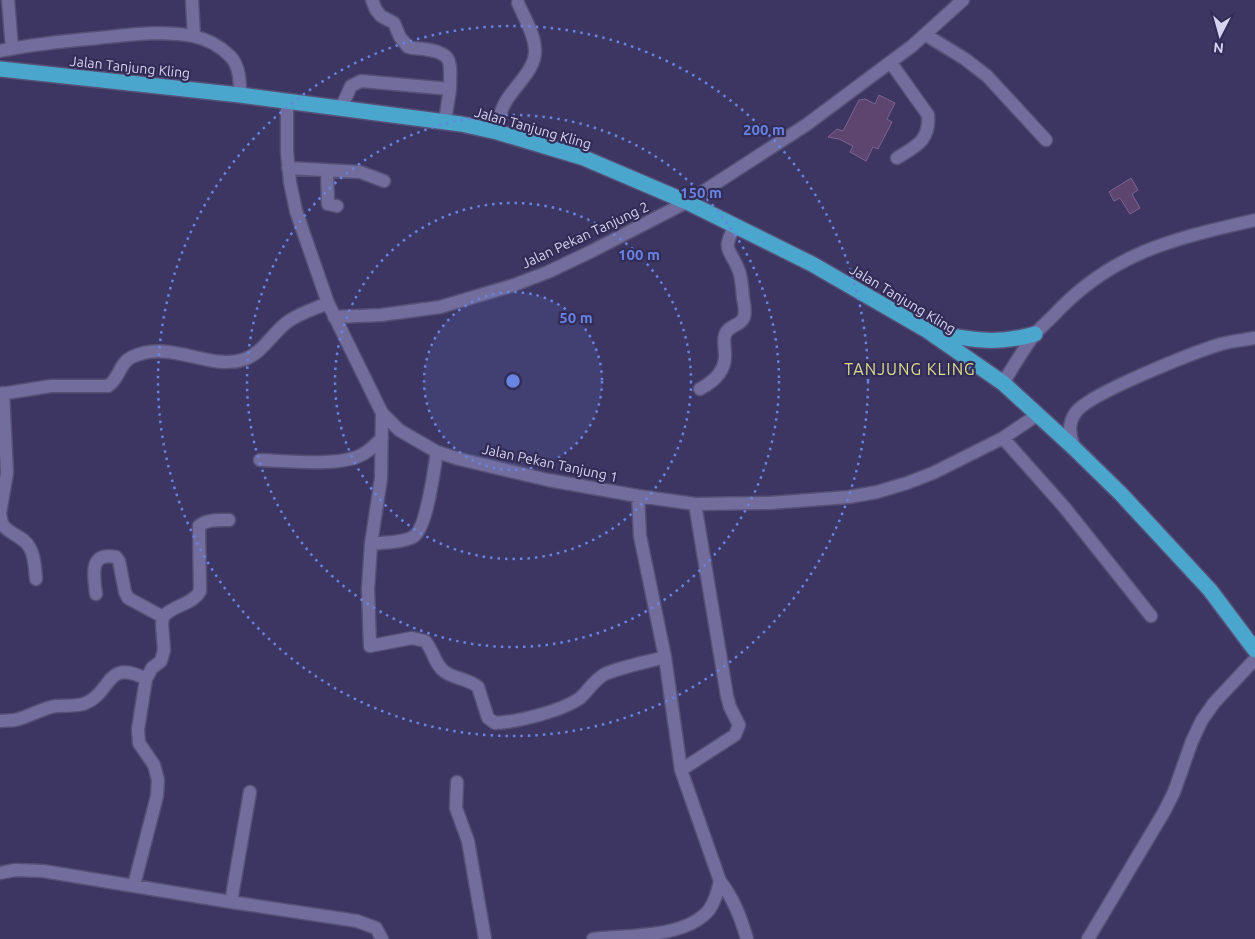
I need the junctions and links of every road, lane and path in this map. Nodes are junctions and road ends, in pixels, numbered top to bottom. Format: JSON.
{"nodes":[{"id":1,"x":8,"y":0,"type":"edge"},
{"id":2,"x":192,"y":0,"type":"edge"},
{"id":3,"x":372,"y":0,"type":"edge"},
{"id":4,"x":963,"y":0,"type":"edge"},
{"id":5,"x":518,"y":3,"type":"dead end"},
{"id":6,"x":926,"y":34,"type":"junction"},
{"id":7,"x":194,"y":36,"type":"junction"},
{"id":8,"x":6,"y":50,"type":"edge"},
{"id":9,"x":891,"y":63,"type":"junction"},
{"id":10,"x":0,"y":69,"type":"edge"},
{"id":11,"x":450,"y":89,"type":"junction"},
{"id":12,"x":240,"y":95,"type":"junction"},
{"id":13,"x":287,"y":101,"type":"junction"},
{"id":14,"x":341,"y":108,"type":"junction"},
{"id":15,"x":445,"y":121,"type":"junction"},
{"id":16,"x":497,"y":132,"type":"junction"},
{"id":17,"x":1046,"y":140,"type":"dead end"},
{"id":18,"x":897,"y":158,"type":"dead end"},
{"id":19,"x":288,"y":168,"type":"junction"},
{"id":20,"x":327,"y":170,"type":"junction"},
{"id":21,"x":384,"y":181,"type":"dead end"},
{"id":22,"x":687,"y":202,"type":"junction"},
{"id":23,"x":337,"y":206,"type":"dead end"},
{"id":24,"x":1255,"y":220,"type":"edge"},
{"id":25,"x":736,"y":225,"type":"junction"},
{"id":26,"x":328,"y":304,"type":"junction"},
{"id":27,"x":334,"y":317,"type":"junction"},
{"id":28,"x":928,"y":331,"type":"junction"},
{"id":29,"x":1035,"y":334,"type":"junction"},
{"id":30,"x":1255,"y":338,"type":"edge"},
{"id":31,"x":1003,"y":383,"type":"junction"},
{"id":32,"x":700,"y":389,"type":"dead end"},
{"id":33,"x":2,"y":394,"type":"edge"},
{"id":34,"x":382,"y":413,"type":"junction"},
{"id":35,"x":1037,"y":415,"type":"junction"},
{"id":36,"x":382,"y":438,"type":"junction"},
{"id":37,"x":1004,"y":438,"type":"junction"},
{"id":38,"x":1074,"y":448,"type":"junction"},
{"id":39,"x":437,"y":452,"type":"junction"},
{"id":40,"x":260,"y":460,"type":"dead end"},
{"id":41,"x":638,"y":496,"type":"junction"},
{"id":42,"x":695,"y":504,"type":"junction"},
{"id":43,"x":0,"y":514,"type":"edge"},
{"id":44,"x":229,"y":520,"type":"dead end"},
{"id":45,"x":371,"y":544,"type":"junction"},
{"id":46,"x":36,"y":579,"type":"dead end"},
{"id":47,"x":96,"y":594,"type":"dead end"},
{"id":48,"x":1151,"y":616,"type":"dead end"},
{"id":49,"x":163,"y":617,"type":"junction"},
{"id":50,"x":1255,"y":650,"type":"edge"},
{"id":51,"x":665,"y":657,"type":"junction"},
{"id":52,"x":1255,"y":659,"type":"edge"},
{"id":53,"x":146,"y":679,"type":"junction"},
{"id":54,"x":0,"y":721,"type":"edge"},
{"id":55,"x":681,"y":770,"type":"junction"},
{"id":56,"x":457,"y":782,"type":"dead end"},
{"id":57,"x":250,"y":792,"type":"dead end"},
{"id":58,"x":0,"y":873,"type":"edge"},
{"id":59,"x":720,"y":881,"type":"junction"},
{"id":60,"x":134,"y":885,"type":"junction"},
{"id":61,"x":231,"y":902,"type":"junction"},
{"id":62,"x":382,"y":939,"type":"edge"},
{"id":63,"x":485,"y":939,"type":"edge"},
{"id":64,"x":593,"y":939,"type":"edge"},
{"id":65,"x":747,"y":939,"type":"edge"},
{"id":66,"x":1088,"y":939,"type":"edge"}],
"edges":[{"from":1,"to":8,"type":"street"},
{"from":2,"to":7,"type":"street"},
{"from":3,"to":11,"type":"street"},
{"from":4,"to":6,"type":"street","name":"Jalan Pekan Tanjung 2"},
{"from":5,"to":16,"type":"street"},
{"from":6,"to":9,"type":"street","name":"Jalan Pekan Tanjung 2"},
{"from":6,"to":17,"type":"street"},
{"from":7,"to":8,"type":"street"},
{"from":7,"to":12,"type":"street"},
{"from":9,"to":18,"type":"street"},
{"from":9,"to":22,"type":"street","name":"Jalan Pekan Tanjung 2"},
{"from":10,"to":12,"type":"highway","name":"Jalan Tanjung Kling"},
{"from":11,"to":14,"type":"street"},
{"from":11,"to":15,"type":"street"},
{"from":12,"to":13,"type":"highway","name":"Jalan Tanjung Kling"},
{"from":13,"to":14,"type":"highway","name":"Jalan Tanjung Kling"},
{"from":13,"to":19,"type":"street","name":"Jalan Pekan Tanjung 1"},
{"from":14,"to":15,"type":"highway","name":"Jalan Tanjung Kling"},
{"from":15,"to":16,"type":"highway","name":"Jalan Tanjung Kling"},
{"from":16,"to":22,"type":"highway","name":"Jalan Tanjung Kling"},
{"from":19,"to":20,"type":"street"},
{"from":19,"to":26,"type":"street","name":"Jalan Pekan Tanjung 1"},
{"from":20,"to":21,"type":"street"},
{"from":20,"to":23,"type":"street"},
{"from":22,"to":25,"type":"highway","name":"Jalan Tanjung Kling"},
{"from":22,"to":27,"type":"street","name":"Jalan Pekan Tanjung 2"},
{"from":24,"to":29,"type":"street"},
{"from":25,"to":28,"type":"highway","name":"Jalan Tanjung Kling"},
{"from":25,"to":32,"type":"street"},
{"from":26,"to":27,"type":"street","name":"Jalan Pekan Tanjung 1"},
{"from":26,"to":33,"type":"street"},
{"from":27,"to":34,"type":"street","name":"Jalan Pekan Tanjung 1"},
{"from":28,"to":29,"type":"highway"},
{"from":28,"to":31,"type":"highway","name":"Jalan Tanjung Kling"},
{"from":29,"to":31,"type":"street"},
{"from":30,"to":38,"type":"street"},
{"from":31,"to":35,"type":"highway","name":"Jalan Tanjung Kling"},
{"from":33,"to":43,"type":"street"},
{"from":34,"to":36,"type":"street"},
{"from":34,"to":39,"type":"street","name":"Jalan Pekan Tanjung 1"},
{"from":35,"to":37,"type":"street","name":"Jalan Pekan Tanjung 1"},
{"from":35,"to":38,"type":"highway","name":"Jalan Tanjung Kling"},
{"from":36,"to":40,"type":"street"},
{"from":36,"to":45,"type":"street"},
{"from":37,"to":42,"type":"street","name":"Jalan Pekan Tanjung 1"},
{"from":37,"to":48,"type":"street"},
{"from":38,"to":50,"type":"highway","name":"Jalan Tanjung Kling"},
{"from":39,"to":41,"type":"street","name":"Jalan Pekan Tanjung 1"},
{"from":39,"to":45,"type":"street"},
{"from":41,"to":42,"type":"street","name":"Jalan Pekan Tanjung 1"},
{"from":41,"to":51,"type":"street"},
{"from":42,"to":55,"type":"street"},
{"from":43,"to":46,"type":"street"},
{"from":44,"to":49,"type":"street"},
{"from":45,"to":51,"type":"street"},
{"from":47,"to":49,"type":"street"},
{"from":49,"to":53,"type":"street"},
{"from":51,"to":55,"type":"street"},
{"from":52,"to":66,"type":"street"},
{"from":53,"to":54,"type":"street"},
{"from":53,"to":60,"type":"street"},
{"from":55,"to":59,"type":"street"},
{"from":56,"to":63,"type":"street"},
{"from":57,"to":61,"type":"street"},
{"from":58,"to":60,"type":"street"},
{"from":59,"to":64,"type":"street"},
{"from":59,"to":65,"type":"street"},
{"from":60,"to":61,"type":"street"},
{"from":61,"to":62,"type":"street"}]}
